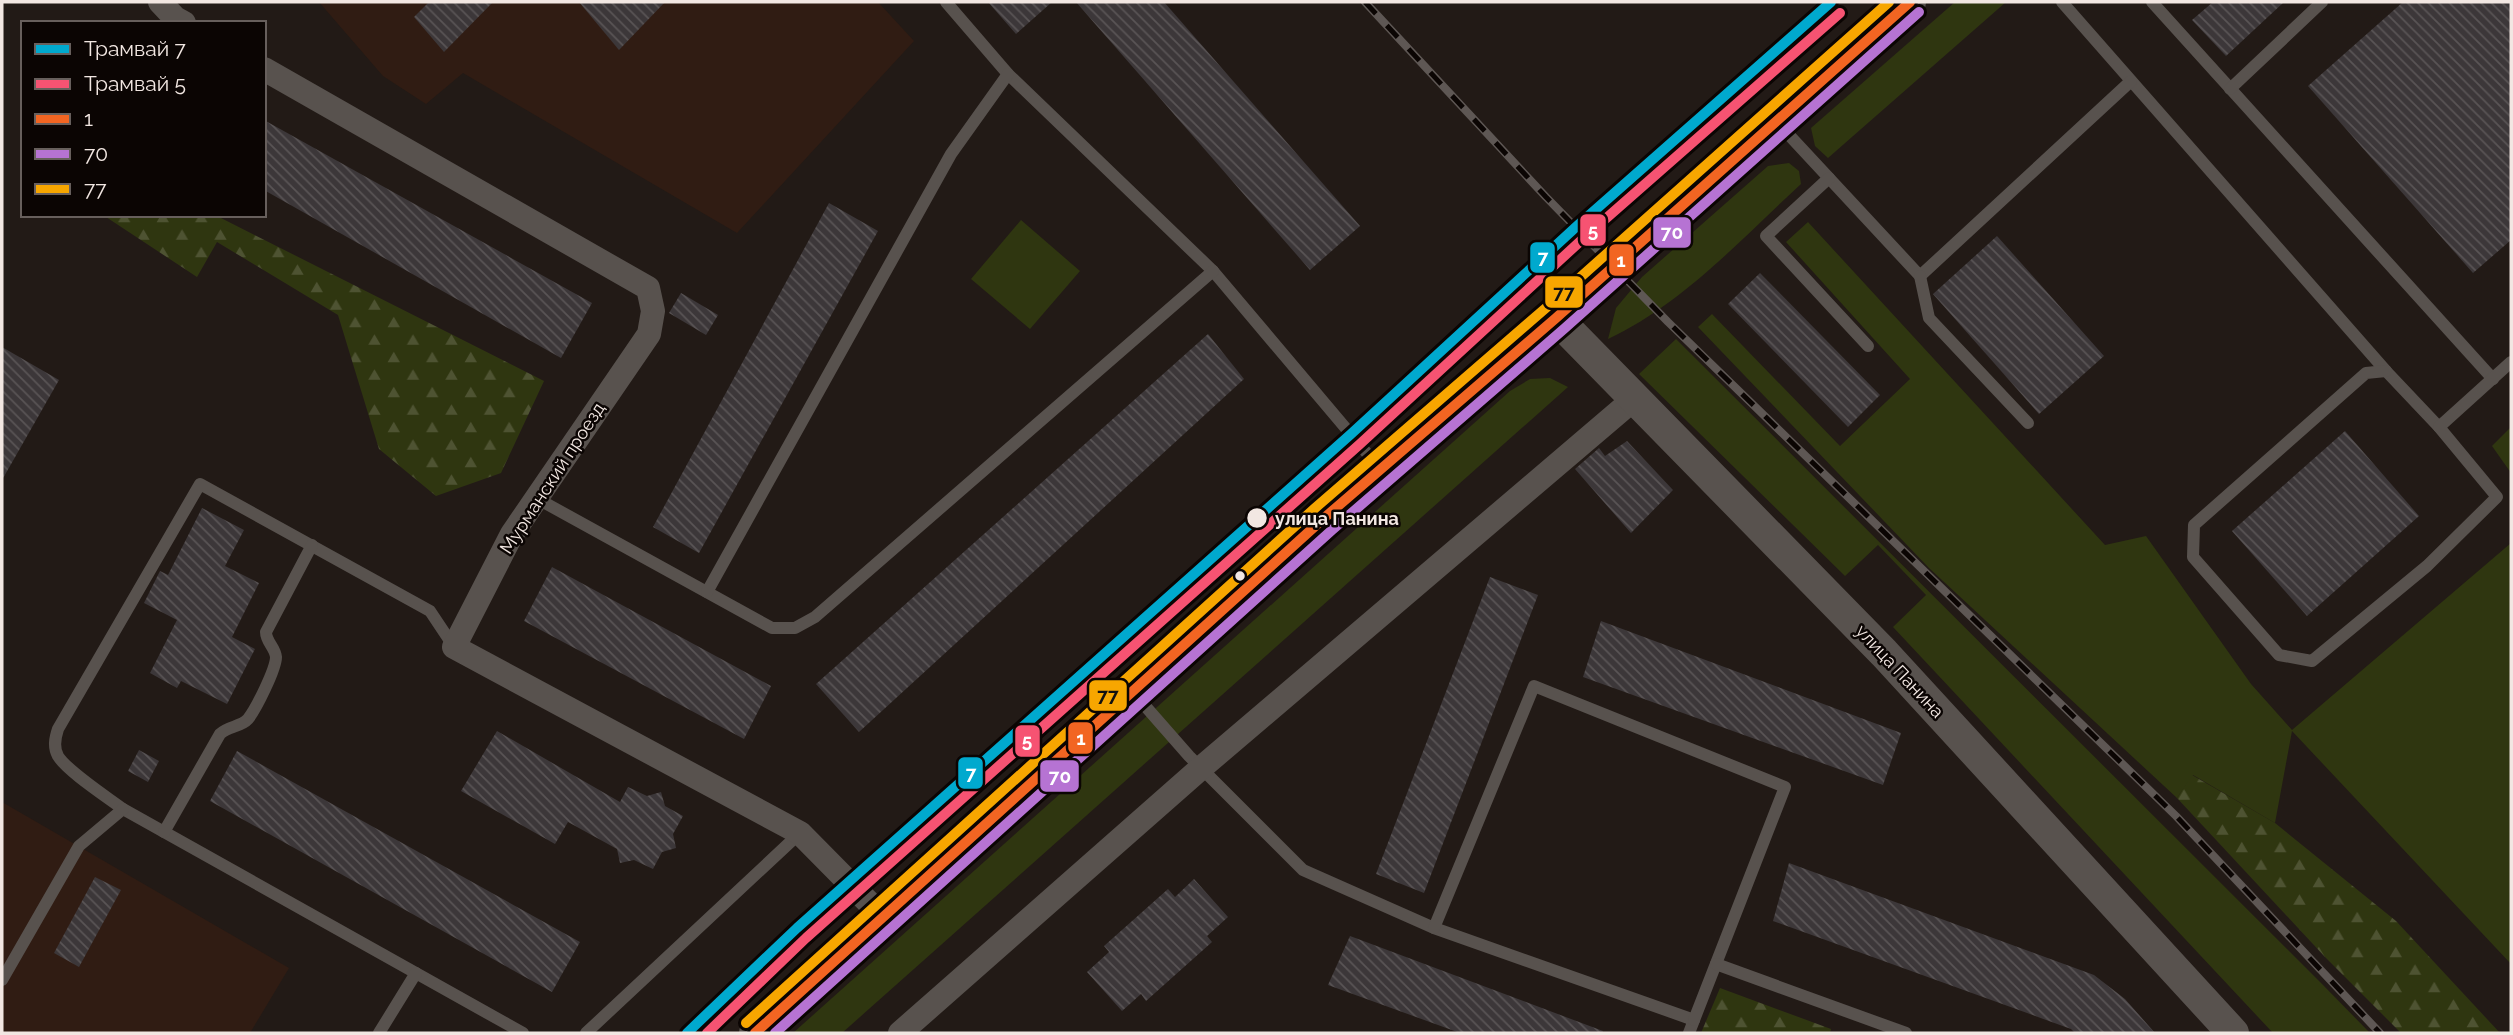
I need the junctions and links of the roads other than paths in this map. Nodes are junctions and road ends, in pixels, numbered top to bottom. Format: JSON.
{"nodes":[{"id":1,"x":160,"y":2,"type":"edge"},
{"id":2,"x":946,"y":2,"type":"edge"},
{"id":3,"x":1910,"y":2,"type":"edge"},
{"id":4,"x":2151,"y":2,"type":"edge"},
{"id":5,"x":2322,"y":2,"type":"edge"},
{"id":6,"x":2070,"y":5,"type":"edge"},
{"id":7,"x":180,"y":21,"type":"edge"},
{"id":8,"x":266,"y":70,"type":"edge"},
{"id":9,"x":1008,"y":74,"type":"junction"},
{"id":10,"x":2131,"y":81,"type":"junction"},
{"id":11,"x":2230,"y":89,"type":"junction"},
{"id":12,"x":1777,"y":122,"type":"junction"},
{"id":13,"x":1829,"y":178,"type":"junction"},
{"id":14,"x":1213,"y":271,"type":"junction"},
{"id":15,"x":1920,"y":276,"type":"junction"},
{"id":16,"x":1556,"y":318,"type":"junction"},
{"id":17,"x":1868,"y":346,"type":"dead end"},
{"id":18,"x":2511,"y":362,"type":"edge"},
{"id":19,"x":2386,"y":371,"type":"junction"},
{"id":20,"x":2493,"y":379,"type":"junction"},
{"id":21,"x":1634,"y":398,"type":"junction"},
{"id":22,"x":2028,"y":423,"type":"dead end"},
{"id":23,"x":2439,"y":427,"type":"junction"},
{"id":24,"x":1382,"y":470,"type":"junction"},
{"id":25,"x":536,"y":498,"type":"junction"},
{"id":26,"x":312,"y":545,"type":"junction"},
{"id":27,"x":706,"y":592,"type":"junction"},
{"id":28,"x":454,"y":647,"type":"junction"},
{"id":29,"x":1132,"y":691,"type":"junction"},
{"id":30,"x":1201,"y":768,"type":"junction"},
{"id":31,"x":122,"y":809,"type":"junction"},
{"id":32,"x":164,"y":832,"type":"junction"},
{"id":33,"x":800,"y":833,"type":"junction"},
{"id":34,"x":882,"y":916,"type":"junction"},
{"id":35,"x":1434,"y":928,"type":"junction"},
{"id":36,"x":1716,"y":964,"type":"junction"},
{"id":37,"x":416,"y":973,"type":"junction"},
{"id":38,"x":2,"y":980,"type":"edge"},
{"id":39,"x":1694,"y":1020,"type":"junction"},
{"id":40,"x":379,"y":1033,"type":"edge"},
{"id":41,"x":523,"y":1033,"type":"edge"},
{"id":42,"x":586,"y":1033,"type":"edge"},
{"id":43,"x":755,"y":1033,"type":"edge"},
{"id":44,"x":900,"y":1033,"type":"edge"},
{"id":45,"x":1689,"y":1033,"type":"edge"},
{"id":46,"x":1906,"y":1033,"type":"edge"},
{"id":47,"x":2233,"y":1033,"type":"edge"}],
"edges":[{"from":1,"to":7,"type":"street"},
{"from":2,"to":9,"type":"lane"},
{"from":3,"to":12,"type":"street"},
{"from":4,"to":11,"type":"lane"},
{"from":5,"to":11,"type":"lane"},
{"from":6,"to":10,"type":"lane"},
{"from":8,"to":25,"type":"street","name":"Мурманский проезд"},
{"from":9,"to":14,"type":"lane"},
{"from":9,"to":27,"type":"lane"},
{"from":10,"to":15,"type":"lane"},
{"from":10,"to":19,"type":"lane"},
{"from":11,"to":20,"type":"lane"},
{"from":12,"to":13,"type":"lane"},
{"from":12,"to":16,"type":"street"},
{"from":13,"to":15,"type":"lane"},
{"from":13,"to":17,"type":"lane"},
{"from":14,"to":24,"type":"lane"},
{"from":14,"to":27,"type":"lane"},
{"from":15,"to":22,"type":"lane"},
{"from":16,"to":21,"type":"street","name":"улица Панина"},
{"from":16,"to":24,"type":"street"},
{"from":18,"to":20,"type":"lane"},
{"from":19,"to":23,"type":"lane"},
{"from":19,"to":23,"type":"lane"},
{"from":20,"to":23,"type":"lane"},
{"from":21,"to":30,"type":"street"},
{"from":21,"to":47,"type":"street","name":"улица Панина"},
{"from":24,"to":29,"type":"street"},
{"from":25,"to":27,"type":"lane"},
{"from":25,"to":28,"type":"street","name":"Мурманский проезд"},
{"from":26,"to":28,"type":"lane"},
{"from":26,"to":31,"type":"lane"},
{"from":26,"to":32,"type":"lane"},
{"from":28,"to":33,"type":"street"},
{"from":29,"to":30,"type":"lane"},
{"from":29,"to":34,"type":"street"},
{"from":30,"to":35,"type":"lane"},
{"from":30,"to":44,"type":"street"},
{"from":31,"to":32,"type":"lane"},
{"from":31,"to":38,"type":"lane"},
{"from":32,"to":37,"type":"lane"},
{"from":33,"to":34,"type":"street"},
{"from":33,"to":42,"type":"lane"},
{"from":34,"to":43,"type":"street"},
{"from":35,"to":36,"type":"lane"},
{"from":35,"to":39,"type":"lane"},
{"from":36,"to":39,"type":"lane"},
{"from":36,"to":46,"type":"lane"},
{"from":37,"to":40,"type":"lane"},
{"from":37,"to":41,"type":"lane"},
{"from":39,"to":45,"type":"lane"}]}
